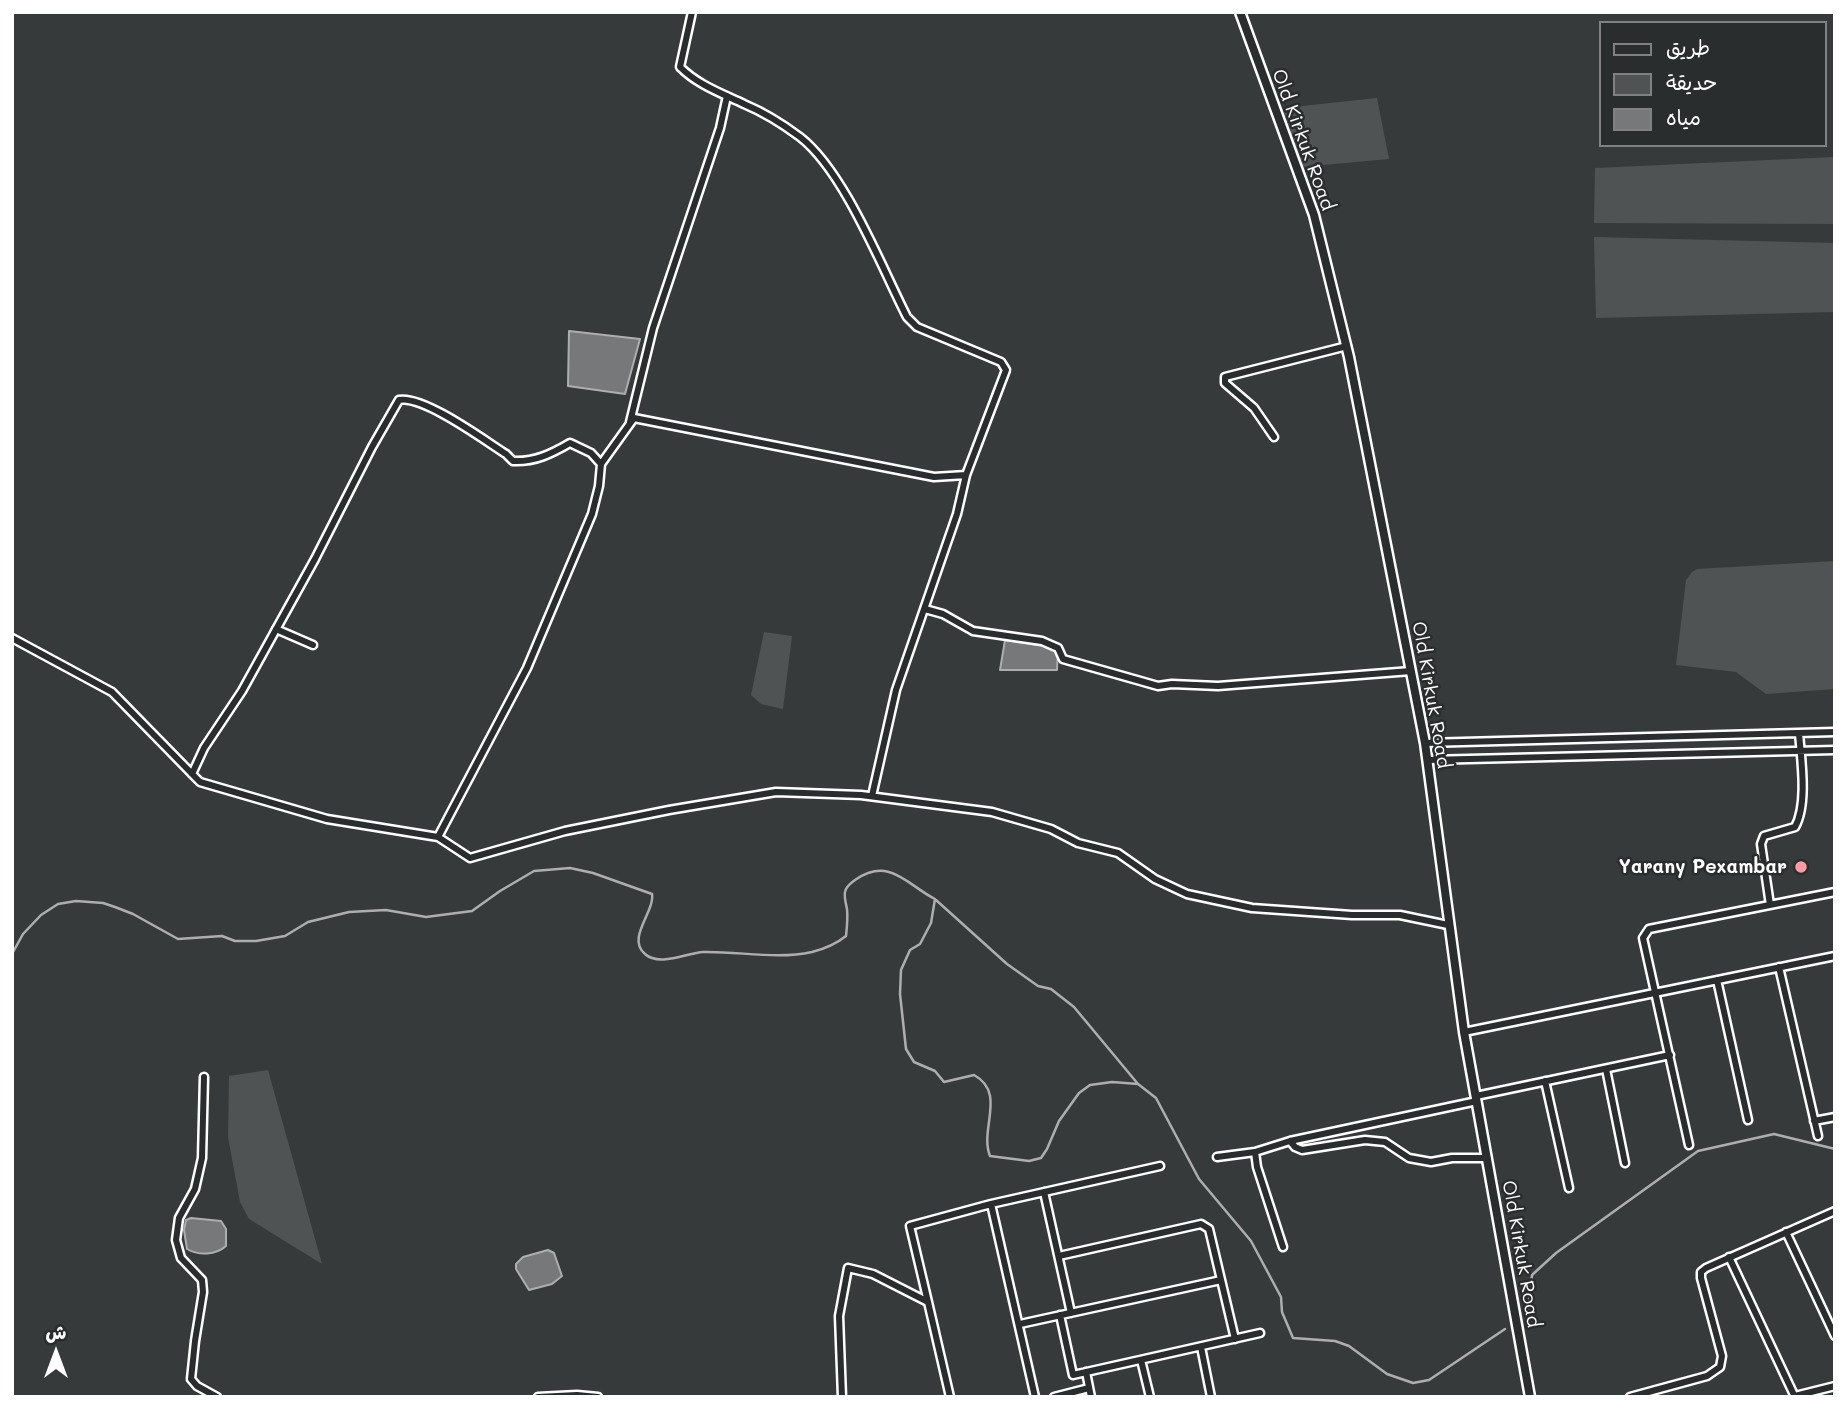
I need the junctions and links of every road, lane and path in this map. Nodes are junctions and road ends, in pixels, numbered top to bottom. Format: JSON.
{"nodes":[{"id":1,"x":692,"y":12,"type":"edge"},
{"id":2,"x":1240,"y":12,"type":"edge"},
{"id":3,"x":727,"y":96,"type":"junction"},
{"id":4,"x":1346,"y":346,"type":"junction"},
{"id":5,"x":629,"y":425,"type":"junction"},
{"id":6,"x":1274,"y":437,"type":"dead end"},
{"id":7,"x":601,"y":464,"type":"junction"},
{"id":8,"x":966,"y":475,"type":"junction"},
{"id":9,"x":925,"y":609,"type":"junction"},
{"id":10,"x":276,"y":629,"type":"junction"},
{"id":11,"x":12,"y":638,"type":"edge"},
{"id":12,"x":313,"y":645,"type":"dead end"},
{"id":13,"x":1411,"y":671,"type":"junction"},
{"id":14,"x":1835,"y":732,"type":"edge"},
{"id":15,"x":1800,"y":733,"type":"junction"},
{"id":16,"x":1425,"y":743,"type":"junction"},
{"id":17,"x":1835,"y":750,"type":"edge"},
{"id":18,"x":1800,"y":751,"type":"junction"},
{"id":19,"x":1428,"y":760,"type":"junction"},
{"id":20,"x":192,"y":774,"type":"junction"},
{"id":21,"x":872,"y":796,"type":"junction"},
{"id":22,"x":438,"y":837,"type":"junction"},
{"id":23,"x":1835,"y":892,"type":"edge"},
{"id":24,"x":1770,"y":905,"type":"junction"},
{"id":25,"x":1448,"y":925,"type":"junction"},
{"id":26,"x":1835,"y":956,"type":"edge"},
{"id":27,"x":1779,"y":967,"type":"junction"},
{"id":28,"x":1717,"y":980,"type":"junction"},
{"id":29,"x":1655,"y":993,"type":"junction"},
{"id":30,"x":1464,"y":1032,"type":"junction"},
{"id":31,"x":1670,"y":1055,"type":"junction"},
{"id":32,"x":1606,"y":1069,"type":"junction"},
{"id":33,"x":204,"y":1077,"type":"dead end"},
{"id":34,"x":1545,"y":1082,"type":"junction"},
{"id":35,"x":1476,"y":1098,"type":"junction"},
{"id":36,"x":1835,"y":1116,"type":"edge"},
{"id":37,"x":1748,"y":1120,"type":"dead end"},
{"id":38,"x":1814,"y":1121,"type":"junction"},
{"id":39,"x":1818,"y":1136,"type":"dead end"},
{"id":40,"x":1290,"y":1141,"type":"junction"},
{"id":41,"x":1689,"y":1146,"type":"dead end"},
{"id":42,"x":1255,"y":1153,"type":"junction"},
{"id":43,"x":1217,"y":1157,"type":"dead end"},
{"id":44,"x":1487,"y":1158,"type":"junction"},
{"id":45,"x":1625,"y":1163,"type":"dead end"},
{"id":46,"x":1160,"y":1166,"type":"dead end"},
{"id":47,"x":1569,"y":1188,"type":"dead end"},
{"id":48,"x":1044,"y":1192,"type":"junction"},
{"id":49,"x":991,"y":1204,"type":"junction"},
{"id":50,"x":1835,"y":1211,"type":"edge"},
{"id":51,"x":1786,"y":1232,"type":"junction"},
{"id":52,"x":1283,"y":1247,"type":"dead end"},
{"id":53,"x":1059,"y":1256,"type":"junction"},
{"id":54,"x":1729,"y":1257,"type":"junction"},
{"id":55,"x":1221,"y":1280,"type":"junction"},
{"id":56,"x":928,"y":1302,"type":"junction"},
{"id":57,"x":1071,"y":1313,"type":"junction"},
{"id":58,"x":1060,"y":1315,"type":"junction"},
{"id":59,"x":1020,"y":1324,"type":"junction"},
{"id":60,"x":1260,"y":1333,"type":"dead end"},
{"id":61,"x":1835,"y":1336,"type":"edge"},
{"id":62,"x":1235,"y":1339,"type":"junction"},
{"id":63,"x":1200,"y":1346,"type":"junction"},
{"id":64,"x":1141,"y":1360,"type":"junction"},
{"id":65,"x":1086,"y":1372,"type":"junction"},
{"id":66,"x":1835,"y":1387,"type":"edge"},
{"id":67,"x":1089,"y":1388,"type":"junction"},
{"id":68,"x":217,"y":1397,"type":"edge"},
{"id":69,"x":538,"y":1397,"type":"edge"},
{"id":70,"x":598,"y":1397,"type":"edge"},
{"id":71,"x":842,"y":1397,"type":"edge"},
{"id":72,"x":950,"y":1397,"type":"edge"},
{"id":73,"x":1035,"y":1397,"type":"edge"},
{"id":74,"x":1054,"y":1397,"type":"edge"},
{"id":75,"x":1091,"y":1397,"type":"edge"},
{"id":76,"x":1150,"y":1397,"type":"edge"},
{"id":77,"x":1211,"y":1397,"type":"edge"},
{"id":78,"x":1530,"y":1397,"type":"edge"},
{"id":79,"x":1630,"y":1397,"type":"edge"},
{"id":80,"x":1795,"y":1397,"type":"edge"}],
"edges":[{"from":1,"to":3,"type":"street"},
{"from":2,"to":4,"type":"street","name":"Old Kirkuk Road"},
{"from":3,"to":5,"type":"street"},
{"from":3,"to":8,"type":"street"},
{"from":4,"to":6,"type":"street"},
{"from":4,"to":13,"type":"street","name":"Old Kirkuk Road"},
{"from":5,"to":7,"type":"street"},
{"from":5,"to":8,"type":"street"},
{"from":7,"to":10,"type":"street"},
{"from":7,"to":22,"type":"street"},
{"from":8,"to":9,"type":"street"},
{"from":9,"to":13,"type":"street"},
{"from":9,"to":21,"type":"street"},
{"from":10,"to":12,"type":"street"},
{"from":10,"to":20,"type":"street"},
{"from":11,"to":20,"type":"street"},
{"from":13,"to":16,"type":"street","name":"Old Kirkuk Road"},
{"from":14,"to":15,"type":"street"},
{"from":15,"to":16,"type":"street"},
{"from":15,"to":18,"type":"street"},
{"from":16,"to":19,"type":"street","name":"Old Kirkuk Road"},
{"from":17,"to":18,"type":"street"},
{"from":18,"to":19,"type":"street"},
{"from":18,"to":24,"type":"street"},
{"from":19,"to":25,"type":"street","name":"Old Kirkuk Road"},
{"from":20,"to":22,"type":"street"},
{"from":21,"to":22,"type":"street"},
{"from":21,"to":25,"type":"street"},
{"from":23,"to":24,"type":"street"},
{"from":24,"to":29,"type":"street"},
{"from":25,"to":30,"type":"street","name":"Old Kirkuk Road"},
{"from":26,"to":27,"type":"street"},
{"from":27,"to":28,"type":"street"},
{"from":27,"to":38,"type":"street"},
{"from":28,"to":29,"type":"street"},
{"from":28,"to":37,"type":"street"},
{"from":29,"to":30,"type":"street"},
{"from":29,"to":31,"type":"street"},
{"from":30,"to":35,"type":"street","name":"Old Kirkuk Road"},
{"from":31,"to":32,"type":"street"},
{"from":31,"to":41,"type":"street"},
{"from":32,"to":34,"type":"street"},
{"from":32,"to":45,"type":"street"},
{"from":33,"to":68,"type":"street"},
{"from":34,"to":35,"type":"street"},
{"from":34,"to":47,"type":"street"},
{"from":35,"to":40,"type":"street"},
{"from":35,"to":44,"type":"street","name":"Old Kirkuk Road"},
{"from":36,"to":38,"type":"street"},
{"from":38,"to":39,"type":"street"},
{"from":40,"to":42,"type":"street"},
{"from":40,"to":44,"type":"street"},
{"from":42,"to":43,"type":"street"},
{"from":42,"to":52,"type":"street"},
{"from":44,"to":78,"type":"street","name":"Old Kirkuk Road"},
{"from":46,"to":48,"type":"street"},
{"from":48,"to":49,"type":"street"},
{"from":48,"to":53,"type":"street"},
{"from":49,"to":56,"type":"street"},
{"from":49,"to":59,"type":"street"},
{"from":50,"to":51,"type":"street"},
{"from":51,"to":54,"type":"street"},
{"from":51,"to":61,"type":"street"},
{"from":53,"to":55,"type":"street"},
{"from":53,"to":57,"type":"street"},
{"from":54,"to":79,"type":"street"},
{"from":54,"to":80,"type":"street"},
{"from":55,"to":57,"type":"street"},
{"from":55,"to":62,"type":"street"},
{"from":56,"to":71,"type":"street"},
{"from":56,"to":72,"type":"street"},
{"from":57,"to":58,"type":"street"},
{"from":58,"to":59,"type":"street"},
{"from":58,"to":65,"type":"street"},
{"from":59,"to":73,"type":"street"},
{"from":60,"to":62,"type":"street"},
{"from":62,"to":63,"type":"street"},
{"from":63,"to":64,"type":"street"},
{"from":63,"to":77,"type":"street"},
{"from":64,"to":65,"type":"street"},
{"from":64,"to":76,"type":"street"},
{"from":65,"to":67,"type":"street"},
{"from":66,"to":80,"type":"street"},
{"from":67,"to":74,"type":"street"},
{"from":67,"to":75,"type":"street"},
{"from":69,"to":70,"type":"street"}]}
